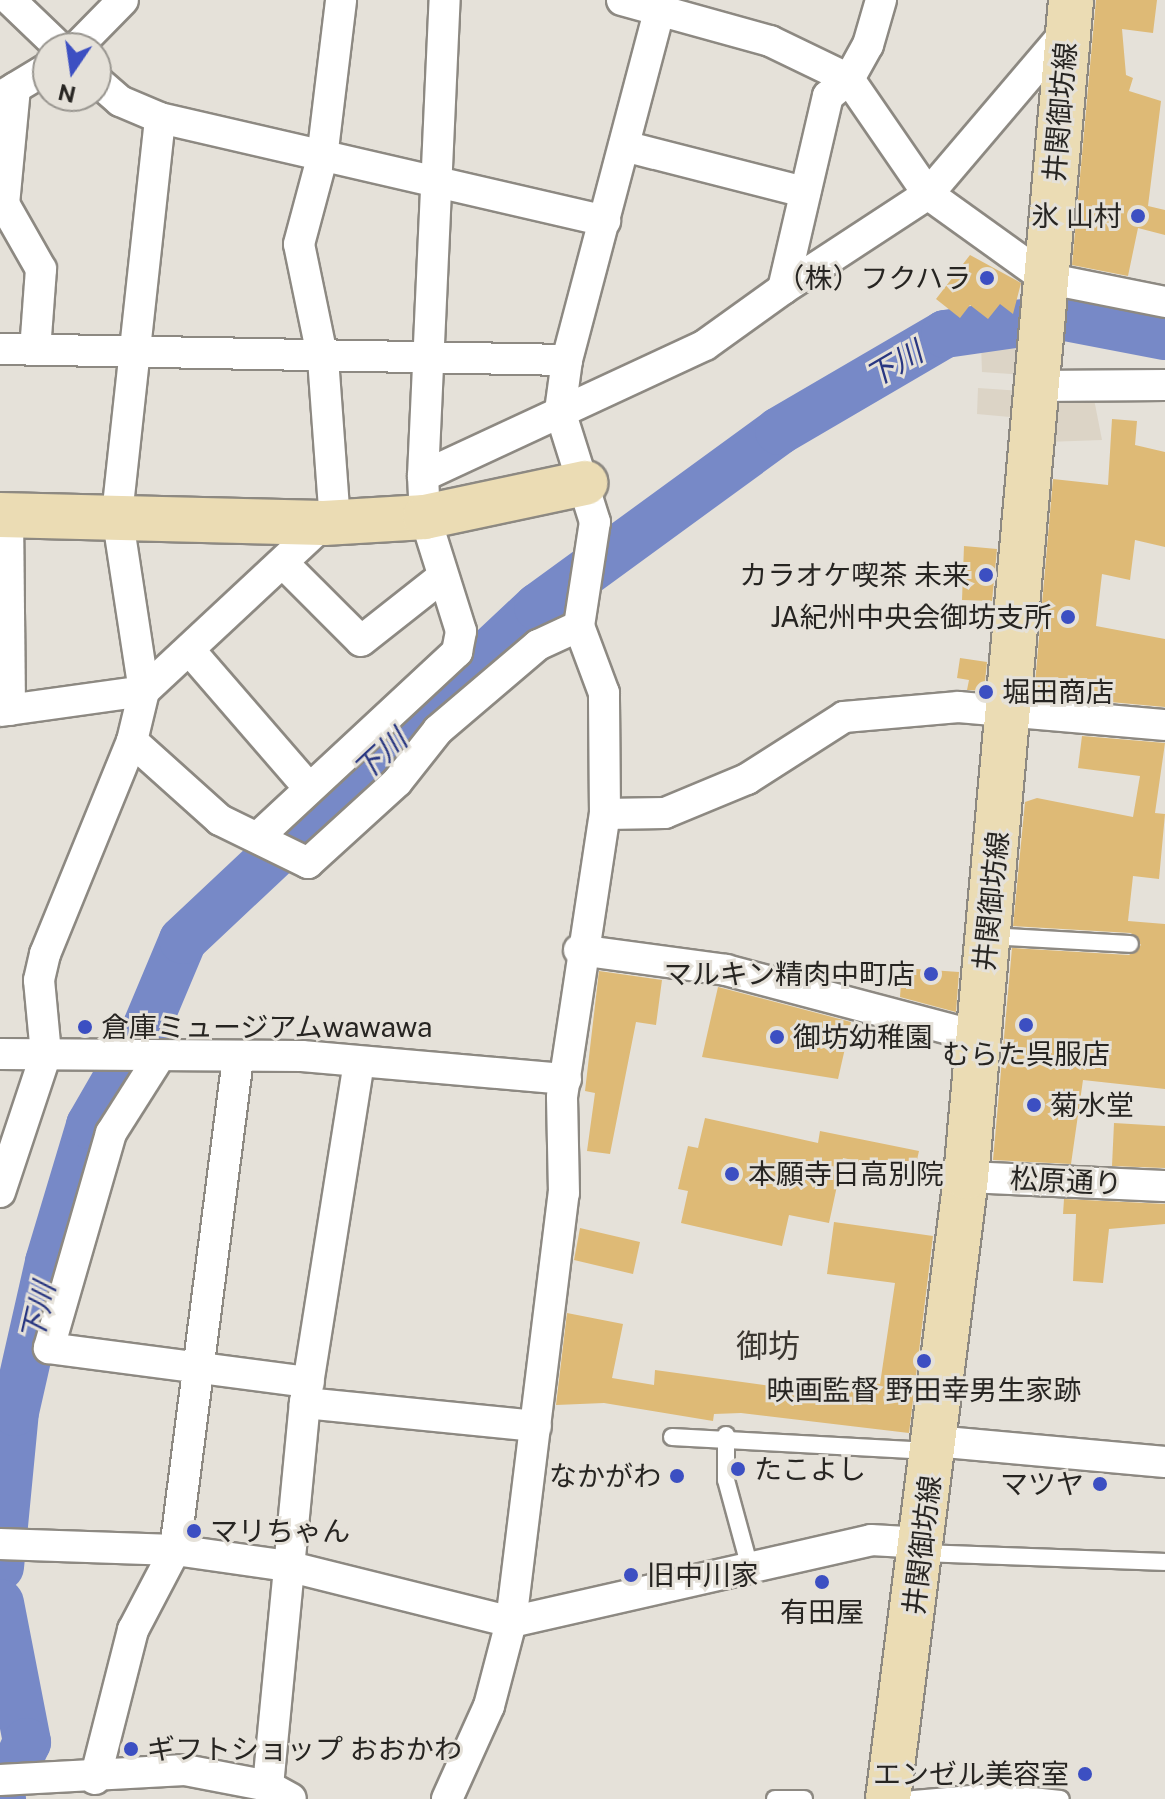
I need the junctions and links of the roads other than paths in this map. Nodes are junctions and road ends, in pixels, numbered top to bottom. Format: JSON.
{"nodes":[{"id":1,"x":10,"y":0,"type":"edge"},
{"id":2,"x":123,"y":0,"type":"edge"},
{"id":3,"x":341,"y":0,"type":"edge"},
{"id":4,"x":445,"y":0,"type":"edge"},
{"id":5,"x":622,"y":0,"type":"edge"},
{"id":6,"x":881,"y":0,"type":"edge"},
{"id":7,"x":662,"y":3,"type":"edge"},
{"id":8,"x":1069,"y":16,"type":"edge"},
{"id":9,"x":43,"y":32,"type":"edge"},
{"id":10,"x":92,"y":32,"type":"edge"},
{"id":11,"x":32,"y":77,"type":"edge"},
{"id":12,"x":849,"y":79,"type":"junction"},
{"id":13,"x":7,"y":92,"type":"edge"},
{"id":14,"x":112,"y":94,"type":"edge"},
{"id":15,"x":160,"y":118,"type":"junction"},
{"id":16,"x":624,"y":146,"type":"junction"},
{"id":17,"x":322,"y":158,"type":"junction"},
{"id":18,"x":435,"y":182,"type":"junction"},
{"id":19,"x":805,"y":192,"type":"junction"},
{"id":20,"x":928,"y":194,"type":"junction"},
{"id":21,"x":2,"y":204,"type":"edge"},
{"id":22,"x":605,"y":221,"type":"junction"},
{"id":23,"x":783,"y":289,"type":"junction"},
{"id":24,"x":1165,"y":302,"type":"edge"},
{"id":25,"x":1041,"y":306,"type":"junction"},
{"id":26,"x":0,"y":349,"type":"edge"},
{"id":27,"x":35,"y":350,"type":"junction"},
{"id":28,"x":129,"y":357,"type":"junction"},
{"id":29,"x":423,"y":358,"type":"junction"},
{"id":30,"x":323,"y":360,"type":"junction"},
{"id":31,"x":567,"y":360,"type":"junction"},
{"id":32,"x":1165,"y":385,"type":"edge"},
{"id":33,"x":1035,"y":386,"type":"junction"},
{"id":34,"x":560,"y":411,"type":"junction"},
{"id":35,"x":585,"y":483,"type":"junction"},
{"id":36,"x":424,"y":496,"type":"junction"},
{"id":37,"x":4,"y":515,"type":"edge"},
{"id":38,"x":117,"y":515,"type":"junction"},
{"id":39,"x":330,"y":523,"type":"junction"},
{"id":40,"x":285,"y":565,"type":"junction"},
{"id":41,"x":442,"y":577,"type":"junction"},
{"id":42,"x":579,"y":612,"type":"junction"},
{"id":43,"x":192,"y":653,"type":"junction"},
{"id":44,"x":144,"y":691,"type":"junction"},
{"id":45,"x":5,"y":711,"type":"edge"},
{"id":46,"x":1011,"y":711,"type":"junction"},
{"id":47,"x":1165,"y":725,"type":"edge"},
{"id":48,"x":132,"y":741,"type":"junction"},
{"id":49,"x":309,"y":788,"type":"junction"},
{"id":50,"x":605,"y":814,"type":"junction"},
{"id":51,"x":262,"y":839,"type":"junction"},
{"id":52,"x":987,"y":936,"type":"junction"},
{"id":53,"x":1130,"y":944,"type":"dead end"},
{"id":54,"x":579,"y":950,"type":"junction"},
{"id":55,"x":976,"y":1036,"type":"junction"},
{"id":56,"x":0,"y":1054,"type":"edge"},
{"id":57,"x":46,"y":1054,"type":"junction"},
{"id":58,"x":238,"y":1056,"type":"junction"},
{"id":59,"x":153,"y":1059,"type":"junction"},
{"id":60,"x":359,"y":1062,"type":"junction"},
{"id":61,"x":566,"y":1079,"type":"junction"},
{"id":62,"x":966,"y":1177,"type":"junction"},
{"id":63,"x":1165,"y":1186,"type":"edge"},
{"id":64,"x":0,"y":1192,"type":"edge"},
{"id":65,"x":200,"y":1372,"type":"junction"},
{"id":66,"x":307,"y":1393,"type":"junction"},
{"id":67,"x":536,"y":1426,"type":"junction"},
{"id":68,"x":726,"y":1435,"type":"junction"},
{"id":69,"x":672,"y":1437,"type":"dead end"},
{"id":70,"x":934,"y":1446,"type":"junction"},
{"id":71,"x":1165,"y":1462,"type":"edge"},
{"id":72,"x":8,"y":1544,"type":"edge"},
{"id":73,"x":924,"y":1548,"type":"junction"},
{"id":74,"x":175,"y":1550,"type":"junction"},
{"id":75,"x":1165,"y":1562,"type":"edge"},
{"id":76,"x":287,"y":1566,"type":"junction"},
{"id":77,"x":750,"y":1568,"type":"junction"},
{"id":78,"x":511,"y":1622,"type":"junction"},
{"id":79,"x":95,"y":1779,"type":"junction"},
{"id":80,"x":0,"y":1780,"type":"edge"},
{"id":81,"x":280,"y":1793,"type":"edge"},
{"id":82,"x":447,"y":1799,"type":"edge"},
{"id":83,"x":775,"y":1799,"type":"edge"},
{"id":84,"x":804,"y":1799,"type":"edge"},
{"id":85,"x":888,"y":1799,"type":"edge"},
{"id":86,"x":914,"y":1799,"type":"edge"},
{"id":87,"x":1061,"y":1799,"type":"edge"}],
"edges":[{"from":1,"to":9,"type":"street"},
{"from":2,"to":10,"type":"street"},
{"from":3,"to":17,"type":"street"},
{"from":4,"to":18,"type":"street"},
{"from":5,"to":7,"type":"street"},
{"from":6,"to":12,"type":"street"},
{"from":7,"to":12,"type":"street"},
{"from":7,"to":16,"type":"street"},
{"from":8,"to":20,"type":"street"},
{"from":8,"to":25,"type":"main road","name":"井関御坊線"},
{"from":11,"to":13,"type":"street"},
{"from":12,"to":19,"type":"street"},
{"from":12,"to":20,"type":"street"},
{"from":13,"to":21,"type":"street"},
{"from":14,"to":15,"type":"street"},
{"from":15,"to":17,"type":"street"},
{"from":15,"to":28,"type":"street"},
{"from":16,"to":19,"type":"street"},
{"from":16,"to":22,"type":"street"},
{"from":17,"to":18,"type":"street"},
{"from":17,"to":30,"type":"street"},
{"from":18,"to":22,"type":"street"},
{"from":18,"to":29,"type":"street"},
{"from":19,"to":23,"type":"street"},
{"from":20,"to":23,"type":"street"},
{"from":20,"to":25,"type":"street"},
{"from":21,"to":27,"type":"street"},
{"from":22,"to":31,"type":"street"},
{"from":23,"to":34,"type":"street"},
{"from":24,"to":25,"type":"street"},
{"from":25,"to":33,"type":"main road","name":"井関御坊線"},
{"from":26,"to":27,"type":"street"},
{"from":27,"to":28,"type":"street"},
{"from":28,"to":30,"type":"street"},
{"from":28,"to":38,"type":"street"},
{"from":29,"to":30,"type":"street"},
{"from":29,"to":31,"type":"street"},
{"from":29,"to":36,"type":"street"},
{"from":30,"to":39,"type":"street"},
{"from":31,"to":34,"type":"street"},
{"from":32,"to":33,"type":"street"},
{"from":33,"to":46,"type":"main road","name":"井関御坊線"},
{"from":34,"to":35,"type":"street"},
{"from":34,"to":36,"type":"street"},
{"from":35,"to":36,"type":"main road"},
{"from":35,"to":42,"type":"street"},
{"from":36,"to":39,"type":"main road"},
{"from":36,"to":41,"type":"street"},
{"from":37,"to":38,"type":"main road"},
{"from":37,"to":45,"type":"street"},
{"from":38,"to":39,"type":"main road"},
{"from":38,"to":44,"type":"street"},
{"from":39,"to":40,"type":"street"},
{"from":40,"to":41,"type":"street"},
{"from":40,"to":43,"type":"street"},
{"from":41,"to":49,"type":"street"},
{"from":42,"to":50,"type":"street"},
{"from":42,"to":51,"type":"street"},
{"from":43,"to":44,"type":"street"},
{"from":43,"to":49,"type":"street"},
{"from":44,"to":45,"type":"street"},
{"from":44,"to":48,"type":"street"},
{"from":46,"to":47,"type":"street"},
{"from":46,"to":50,"type":"street"},
{"from":46,"to":52,"type":"main road","name":"井関御坊線"},
{"from":48,"to":51,"type":"street"},
{"from":48,"to":57,"type":"street"},
{"from":49,"to":51,"type":"street"},
{"from":50,"to":54,"type":"street"},
{"from":52,"to":53,"type":"lane"},
{"from":52,"to":55,"type":"main road","name":"井関御坊線"},
{"from":54,"to":55,"type":"street"},
{"from":54,"to":61,"type":"street"},
{"from":55,"to":62,"type":"main road","name":"井関御坊線"},
{"from":56,"to":57,"type":"street"},
{"from":57,"to":59,"type":"street"},
{"from":57,"to":64,"type":"street"},
{"from":58,"to":59,"type":"street"},
{"from":58,"to":60,"type":"street"},
{"from":58,"to":65,"type":"street"},
{"from":59,"to":65,"type":"street"},
{"from":60,"to":61,"type":"street"},
{"from":60,"to":66,"type":"street"},
{"from":61,"to":67,"type":"street"},
{"from":62,"to":63,"type":"street","name":"松原通り"},
{"from":62,"to":70,"type":"main road","name":"井関御坊線"},
{"from":65,"to":66,"type":"street"},
{"from":65,"to":74,"type":"street"},
{"from":66,"to":67,"type":"street"},
{"from":66,"to":76,"type":"street"},
{"from":67,"to":78,"type":"street"},
{"from":68,"to":69,"type":"lane"},
{"from":68,"to":70,"type":"lane"},
{"from":68,"to":77,"type":"lane"},
{"from":70,"to":71,"type":"street"},
{"from":70,"to":73,"type":"main road","name":"井関御坊線"},
{"from":72,"to":74,"type":"street"},
{"from":73,"to":75,"type":"lane"},
{"from":73,"to":77,"type":"street"},
{"from":73,"to":85,"type":"main road","name":"井関御坊線"},
{"from":74,"to":76,"type":"street"},
{"from":74,"to":79,"type":"street"},
{"from":76,"to":78,"type":"street"},
{"from":76,"to":81,"type":"street"},
{"from":77,"to":78,"type":"street"},
{"from":78,"to":82,"type":"street"},
{"from":79,"to":80,"type":"street"},
{"from":79,"to":81,"type":"street"},
{"from":83,"to":84,"type":"lane"},
{"from":86,"to":87,"type":"lane"}]}
